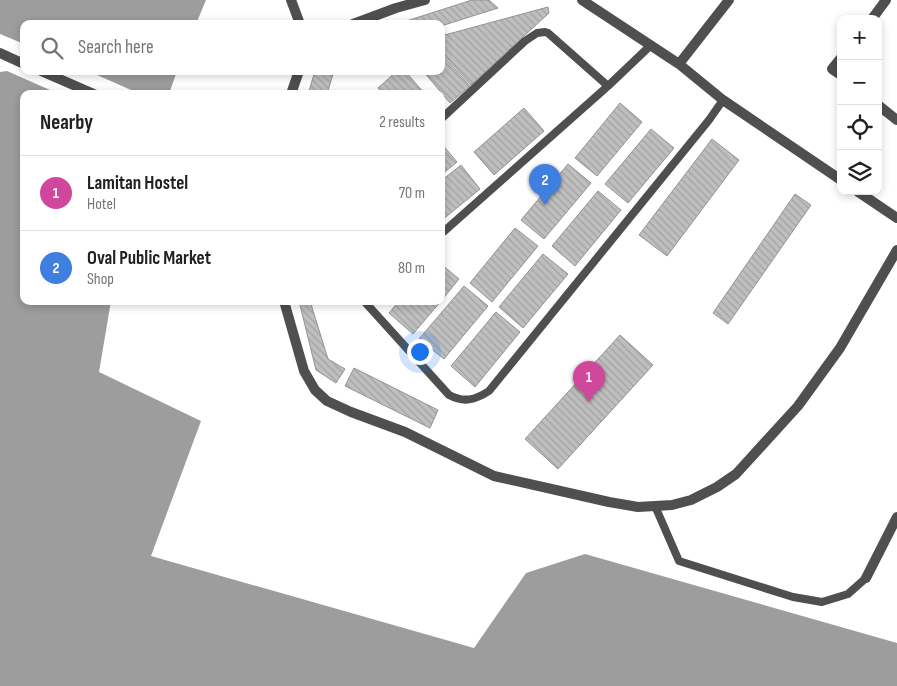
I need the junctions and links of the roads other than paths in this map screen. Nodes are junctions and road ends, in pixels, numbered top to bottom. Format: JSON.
{"nodes":[{"id":1,"x":291,"y":0,"type":"edge"},
{"id":2,"x":424,"y":0,"type":"edge"},
{"id":3,"x":582,"y":0,"type":"edge"},
{"id":4,"x":729,"y":0,"type":"edge"},
{"id":5,"x":886,"y":0,"type":"edge"},
{"id":6,"x":875,"y":15,"type":"edge"},
{"id":7,"x":298,"y":20,"type":"edge"},
{"id":8,"x":364,"y":20,"type":"edge"},
{"id":9,"x":651,"y":45,"type":"junction"},
{"id":10,"x":0,"y":53,"type":"edge"},
{"id":11,"x":20,"y":62,"type":"edge"},
{"id":12,"x":837,"y":63,"type":"edge"},
{"id":13,"x":679,"y":64,"type":"junction"},
{"id":14,"x":837,"y":72,"type":"edge"},
{"id":15,"x":51,"y":75,"type":"edge"},
{"id":16,"x":297,"y":75,"type":"edge"},
{"id":17,"x":608,"y":86,"type":"junction"},
{"id":18,"x":85,"y":90,"type":"edge"},
{"id":19,"x":293,"y":90,"type":"edge"},
{"id":20,"x":723,"y":100,"type":"junction"},
{"id":21,"x":882,"y":108,"type":"edge"},
{"id":22,"x":445,"y":115,"type":"edge"},
{"id":23,"x":897,"y":120,"type":"edge"},
{"id":24,"x":837,"y":177,"type":"edge"},
{"id":25,"x":863,"y":195,"type":"edge"},
{"id":26,"x":897,"y":218,"type":"edge"},
{"id":27,"x":445,"y":230,"type":"edge"},
{"id":28,"x":897,"y":250,"type":"edge"},
{"id":29,"x":285,"y":305,"type":"edge"},
{"id":30,"x":368,"y":305,"type":"edge"},
{"id":31,"x":654,"y":506,"type":"junction"},
{"id":32,"x":897,"y":517,"type":"edge"},
{"id":33,"x":866,"y":578,"type":"joint"}],
"edges":[{"from":1,"to":7,"type":"street"},
{"from":2,"to":8,"type":"street"},
{"from":3,"to":9,"type":"street"},
{"from":4,"to":13,"type":"street"},
{"from":5,"to":6,"type":"street"},
{"from":9,"to":13,"type":"street"},
{"from":9,"to":17,"type":"lane"},
{"from":10,"to":11,"type":"street"},
{"from":12,"to":14,"type":"street"},
{"from":13,"to":20,"type":"street"},
{"from":15,"to":18,"type":"street"},
{"from":16,"to":19,"type":"street"},
{"from":17,"to":22,"type":"lane"},
{"from":17,"to":27,"type":"lane"},
{"from":20,"to":24,"type":"street"},
{"from":20,"to":30,"type":"lane"},
{"from":21,"to":23,"type":"street"},
{"from":25,"to":26,"type":"street"},
{"from":28,"to":31,"type":"street"},
{"from":29,"to":31,"type":"street"},
{"from":31,"to":33,"type":"lane"},
{"from":32,"to":33,"type":"street"}]}
